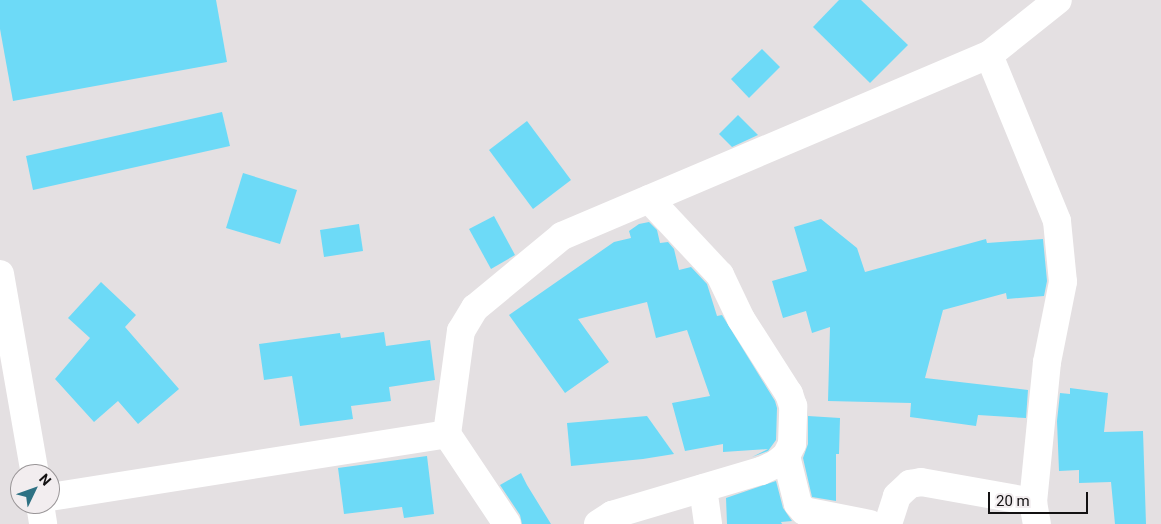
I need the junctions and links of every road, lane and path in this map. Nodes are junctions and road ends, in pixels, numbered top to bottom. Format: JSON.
{"nodes":[{"id":1,"x":1058,"y":0,"type":"edge"},
{"id":2,"x":989,"y":55,"type":"junction"},
{"id":3,"x":649,"y":199,"type":"junction"},
{"id":4,"x":0,"y":274,"type":"edge"},
{"id":5,"x":447,"y":434,"type":"junction"},
{"id":6,"x":786,"y":456,"type":"junction"},
{"id":7,"x":33,"y":464,"type":"edge"},
{"id":8,"x":703,"y":488,"type":"junction"},
{"id":9,"x":60,"y":495,"type":"edge"},
{"id":10,"x":1035,"y":513,"type":"edge"},
{"id":11,"x":507,"y":524,"type":"edge"},
{"id":12,"x":598,"y":524,"type":"edge"},
{"id":13,"x":708,"y":524,"type":"edge"},
{"id":14,"x":870,"y":524,"type":"edge"},
{"id":15,"x":888,"y":524,"type":"edge"}],
"edges":[{"from":1,"to":2,"type":"street"},
{"from":2,"to":3,"type":"street"},
{"from":2,"to":10,"type":"street"},
{"from":3,"to":5,"type":"street"},
{"from":3,"to":6,"type":"street"},
{"from":4,"to":7,"type":"street"},
{"from":5,"to":9,"type":"street"},
{"from":5,"to":11,"type":"street"},
{"from":6,"to":8,"type":"street"},
{"from":6,"to":14,"type":"street"},
{"from":8,"to":12,"type":"street"},
{"from":8,"to":13,"type":"street"},
{"from":10,"to":15,"type":"street"}]}
